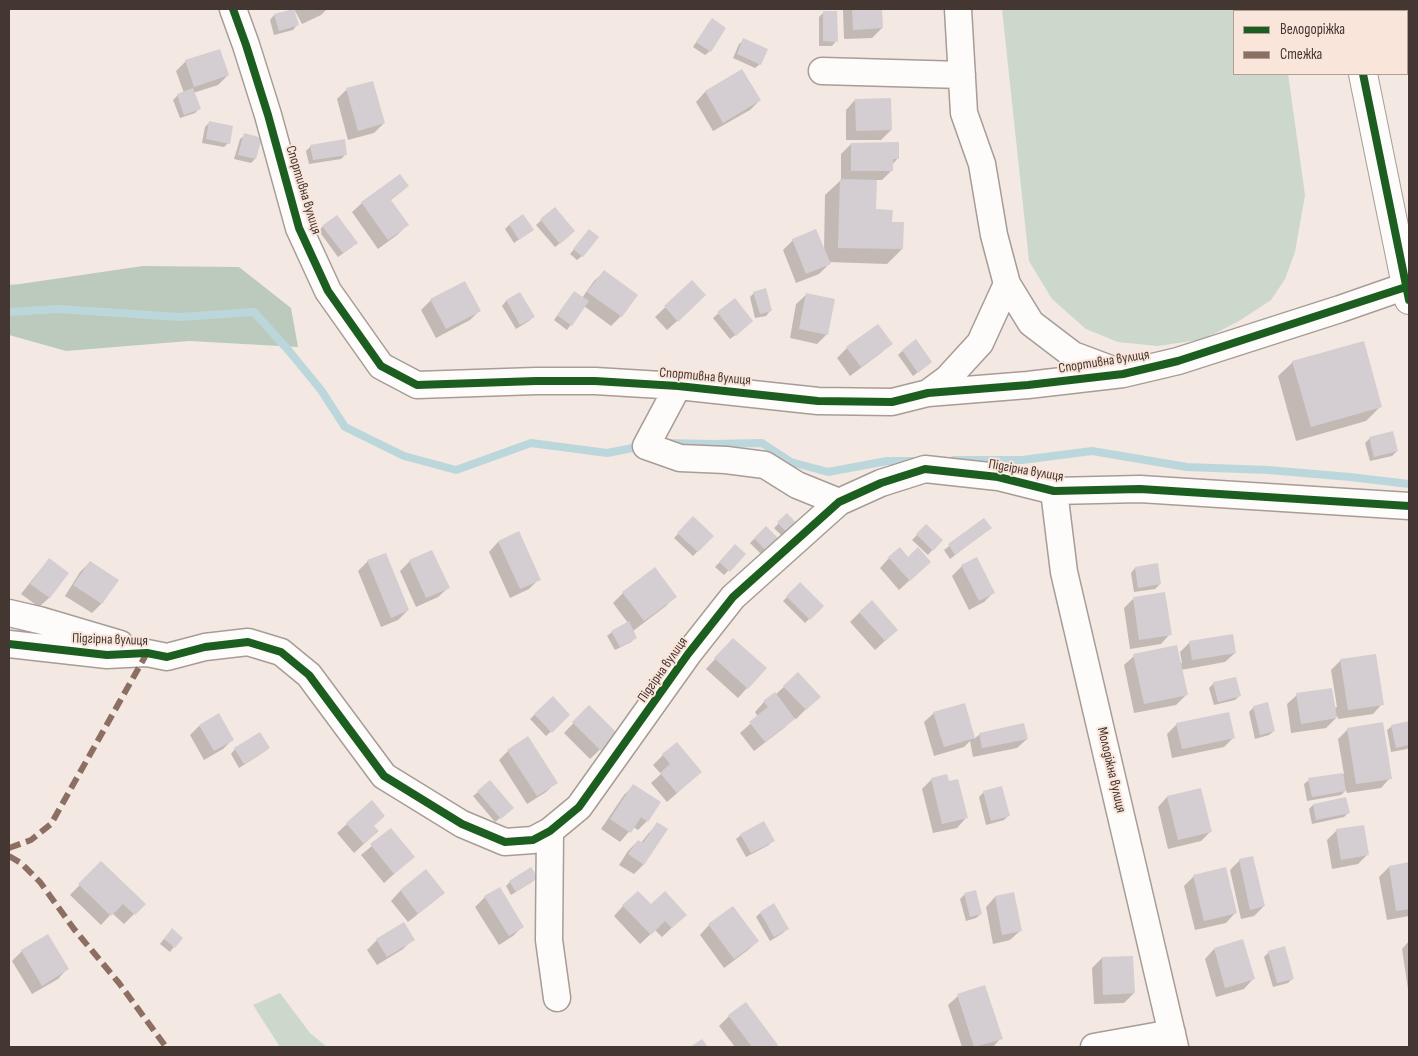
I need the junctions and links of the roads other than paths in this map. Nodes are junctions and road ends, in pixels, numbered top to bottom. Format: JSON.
{"nodes":[{"id":1,"x":233,"y":9,"type":"edge"},
{"id":2,"x":958,"y":9,"type":"edge"},
{"id":3,"x":822,"y":71,"type":"dead end"},
{"id":4,"x":962,"y":75,"type":"junction"},
{"id":5,"x":1363,"y":75,"type":"edge"},
{"id":6,"x":1007,"y":284,"type":"junction"},
{"id":7,"x":1408,"y":291,"type":"edge"},
{"id":8,"x":1123,"y":374,"type":"junction"},
{"id":9,"x":678,"y":386,"type":"junction"},
{"id":10,"x":928,"y":393,"type":"junction"},
{"id":11,"x":1054,"y":492,"type":"junction"},
{"id":12,"x":839,"y":502,"type":"junction"},
{"id":13,"x":1409,"y":506,"type":"edge"},
{"id":14,"x":9,"y":613,"type":"edge"},
{"id":15,"x":9,"y":644,"type":"edge"},
{"id":16,"x":147,"y":652,"type":"junction"},
{"id":17,"x":550,"y":831,"type":"junction"},
{"id":18,"x":557,"y":998,"type":"dead end"},
{"id":19,"x":1174,"y":1040,"type":"edge"},
{"id":20,"x":1094,"y":1047,"type":"edge"}],
"edges":[{"from":1,"to":9,"type":"street","name":"Спортивна вулиця"},
{"from":2,"to":4,"type":"street"},
{"from":3,"to":4,"type":"street"},
{"from":4,"to":6,"type":"street"},
{"from":5,"to":7,"type":"main road"},
{"from":6,"to":8,"type":"street"},
{"from":6,"to":10,"type":"street","name":"Спортивна вулиця"},
{"from":7,"to":8,"type":"street","name":"Спортивна вулиця"},
{"from":8,"to":10,"type":"street","name":"Спортивна вулиця"},
{"from":9,"to":10,"type":"street","name":"Спортивна вулиця"},
{"from":9,"to":12,"type":"street"},
{"from":11,"to":12,"type":"street","name":"Підгірна вулиця"},
{"from":11,"to":13,"type":"street","name":"Підгірна вулиця"},
{"from":11,"to":19,"type":"street","name":"Молодіжна вулиця"},
{"from":12,"to":17,"type":"street","name":"Підгірна вулиця"},
{"from":14,"to":16,"type":"street"},
{"from":15,"to":16,"type":"street","name":"Підгірна вулиця"},
{"from":16,"to":17,"type":"street","name":"Підгірна вулиця"},
{"from":17,"to":18,"type":"street"},
{"from":19,"to":20,"type":"street"}]}
